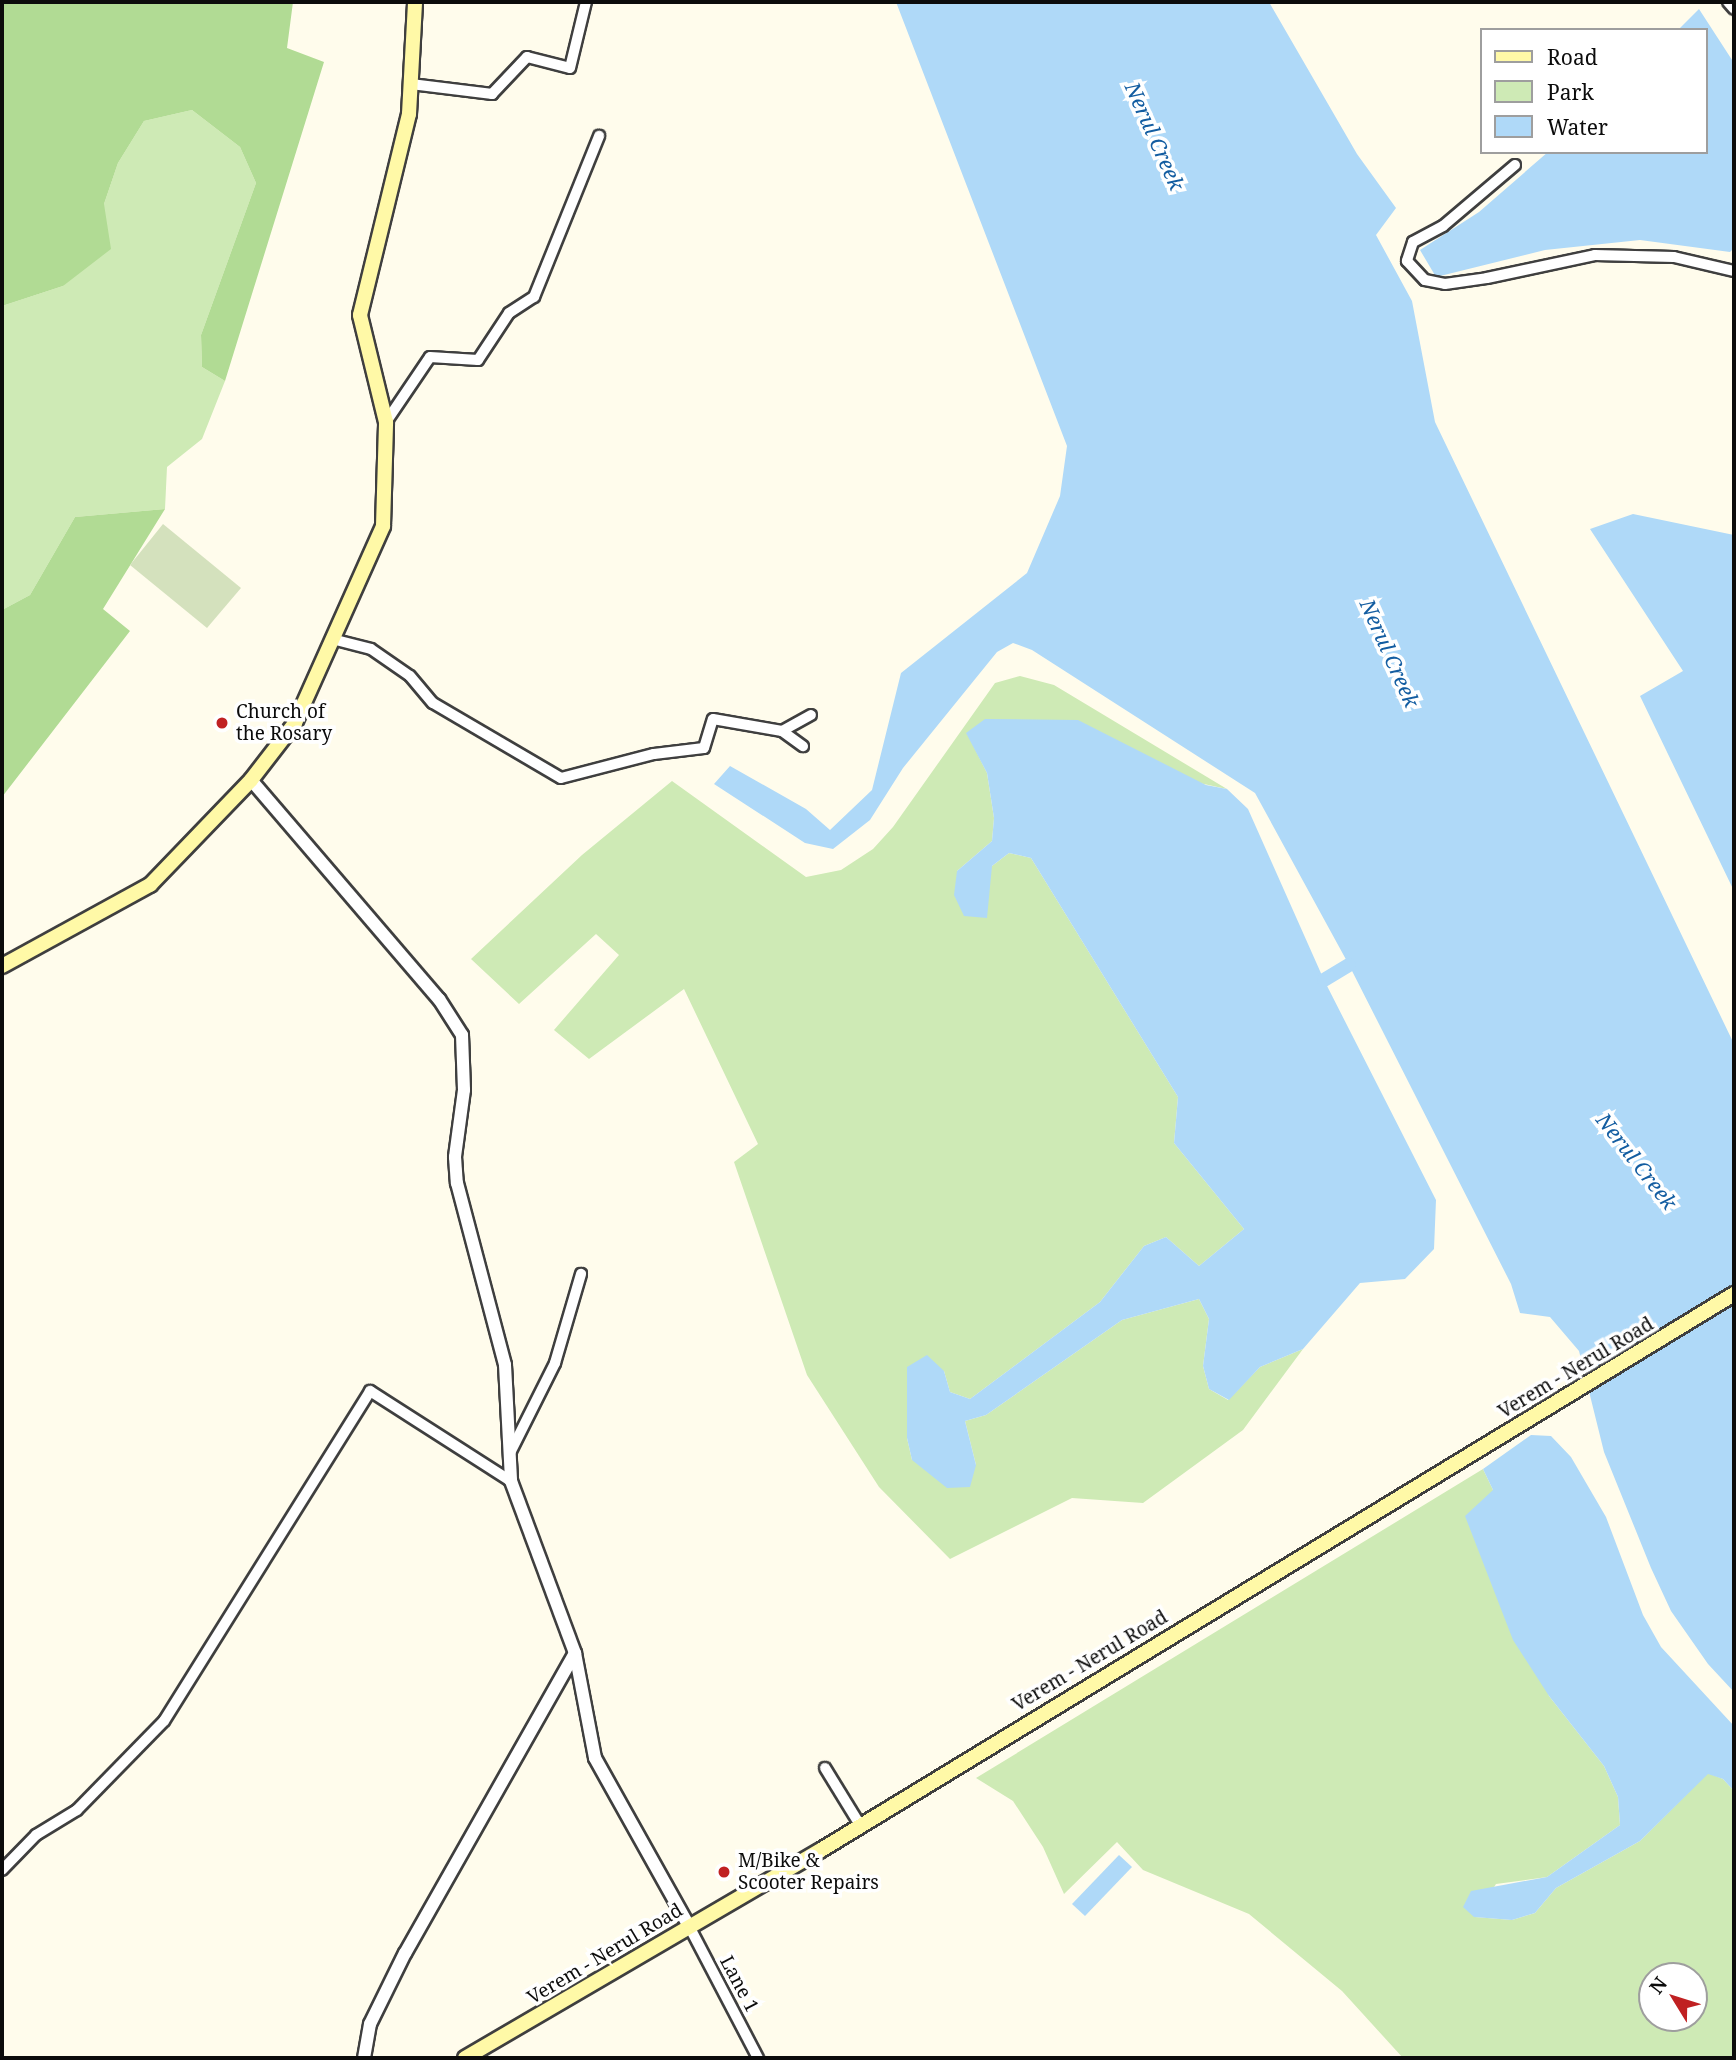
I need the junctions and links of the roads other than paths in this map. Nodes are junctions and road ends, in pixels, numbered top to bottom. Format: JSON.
{"nodes":[{"id":1,"x":415,"y":2,"type":"edge"},
{"id":2,"x":586,"y":2,"type":"edge"},
{"id":3,"x":1728,"y":2,"type":"edge"},
{"id":4,"x":1734,"y":9,"type":"edge"},
{"id":5,"x":411,"y":84,"type":"junction"},
{"id":6,"x":599,"y":136,"type":"dead end"},
{"id":7,"x":1515,"y":165,"type":"dead end"},
{"id":8,"x":1734,"y":271,"type":"edge"},
{"id":9,"x":386,"y":422,"type":"junction"},
{"id":10,"x":332,"y":639,"type":"junction"},
{"id":11,"x":811,"y":715,"type":"dead end"},
{"id":12,"x":782,"y":731,"type":"junction"},
{"id":13,"x":803,"y":746,"type":"dead end"},
{"id":14,"x":251,"y":780,"type":"junction"},
{"id":15,"x":2,"y":967,"type":"edge"},
{"id":16,"x":581,"y":1274,"type":"dead end"},
{"id":17,"x":1734,"y":1294,"type":"edge"},
{"id":18,"x":507,"y":1460,"type":"junction"},
{"id":19,"x":511,"y":1481,"type":"junction"},
{"id":20,"x":575,"y":1653,"type":"junction"},
{"id":21,"x":825,"y":1768,"type":"dead end"},
{"id":22,"x":860,"y":1825,"type":"junction"},
{"id":23,"x":2,"y":1870,"type":"edge"},
{"id":24,"x":689,"y":1926,"type":"junction"},
{"id":25,"x":364,"y":2058,"type":"edge"},
{"id":26,"x":465,"y":2058,"type":"edge"},
{"id":27,"x":758,"y":2058,"type":"edge"}],
"edges":[{"from":1,"to":5,"type":"main road"},
{"from":2,"to":5,"type":"street"},
{"from":3,"to":4,"type":"street"},
{"from":5,"to":9,"type":"main road"},
{"from":6,"to":9,"type":"street"},
{"from":7,"to":8,"type":"street"},
{"from":9,"to":10,"type":"main road"},
{"from":10,"to":12,"type":"street"},
{"from":10,"to":14,"type":"main road"},
{"from":11,"to":12,"type":"street"},
{"from":12,"to":13,"type":"street"},
{"from":14,"to":15,"type":"main road"},
{"from":14,"to":18,"type":"street"},
{"from":16,"to":18,"type":"street"},
{"from":17,"to":22,"type":"main road","name":"Verem - Nerul Road"},
{"from":18,"to":19,"type":"street"},
{"from":19,"to":20,"type":"street"},
{"from":19,"to":23,"type":"street"},
{"from":20,"to":24,"type":"street"},
{"from":20,"to":25,"type":"street"},
{"from":21,"to":22,"type":"street"},
{"from":22,"to":24,"type":"main road","name":"Verem - Nerul Road"},
{"from":24,"to":26,"type":"main road","name":"Verem - Nerul Road"},
{"from":24,"to":27,"type":"street","name":"Lane 1"}]}
